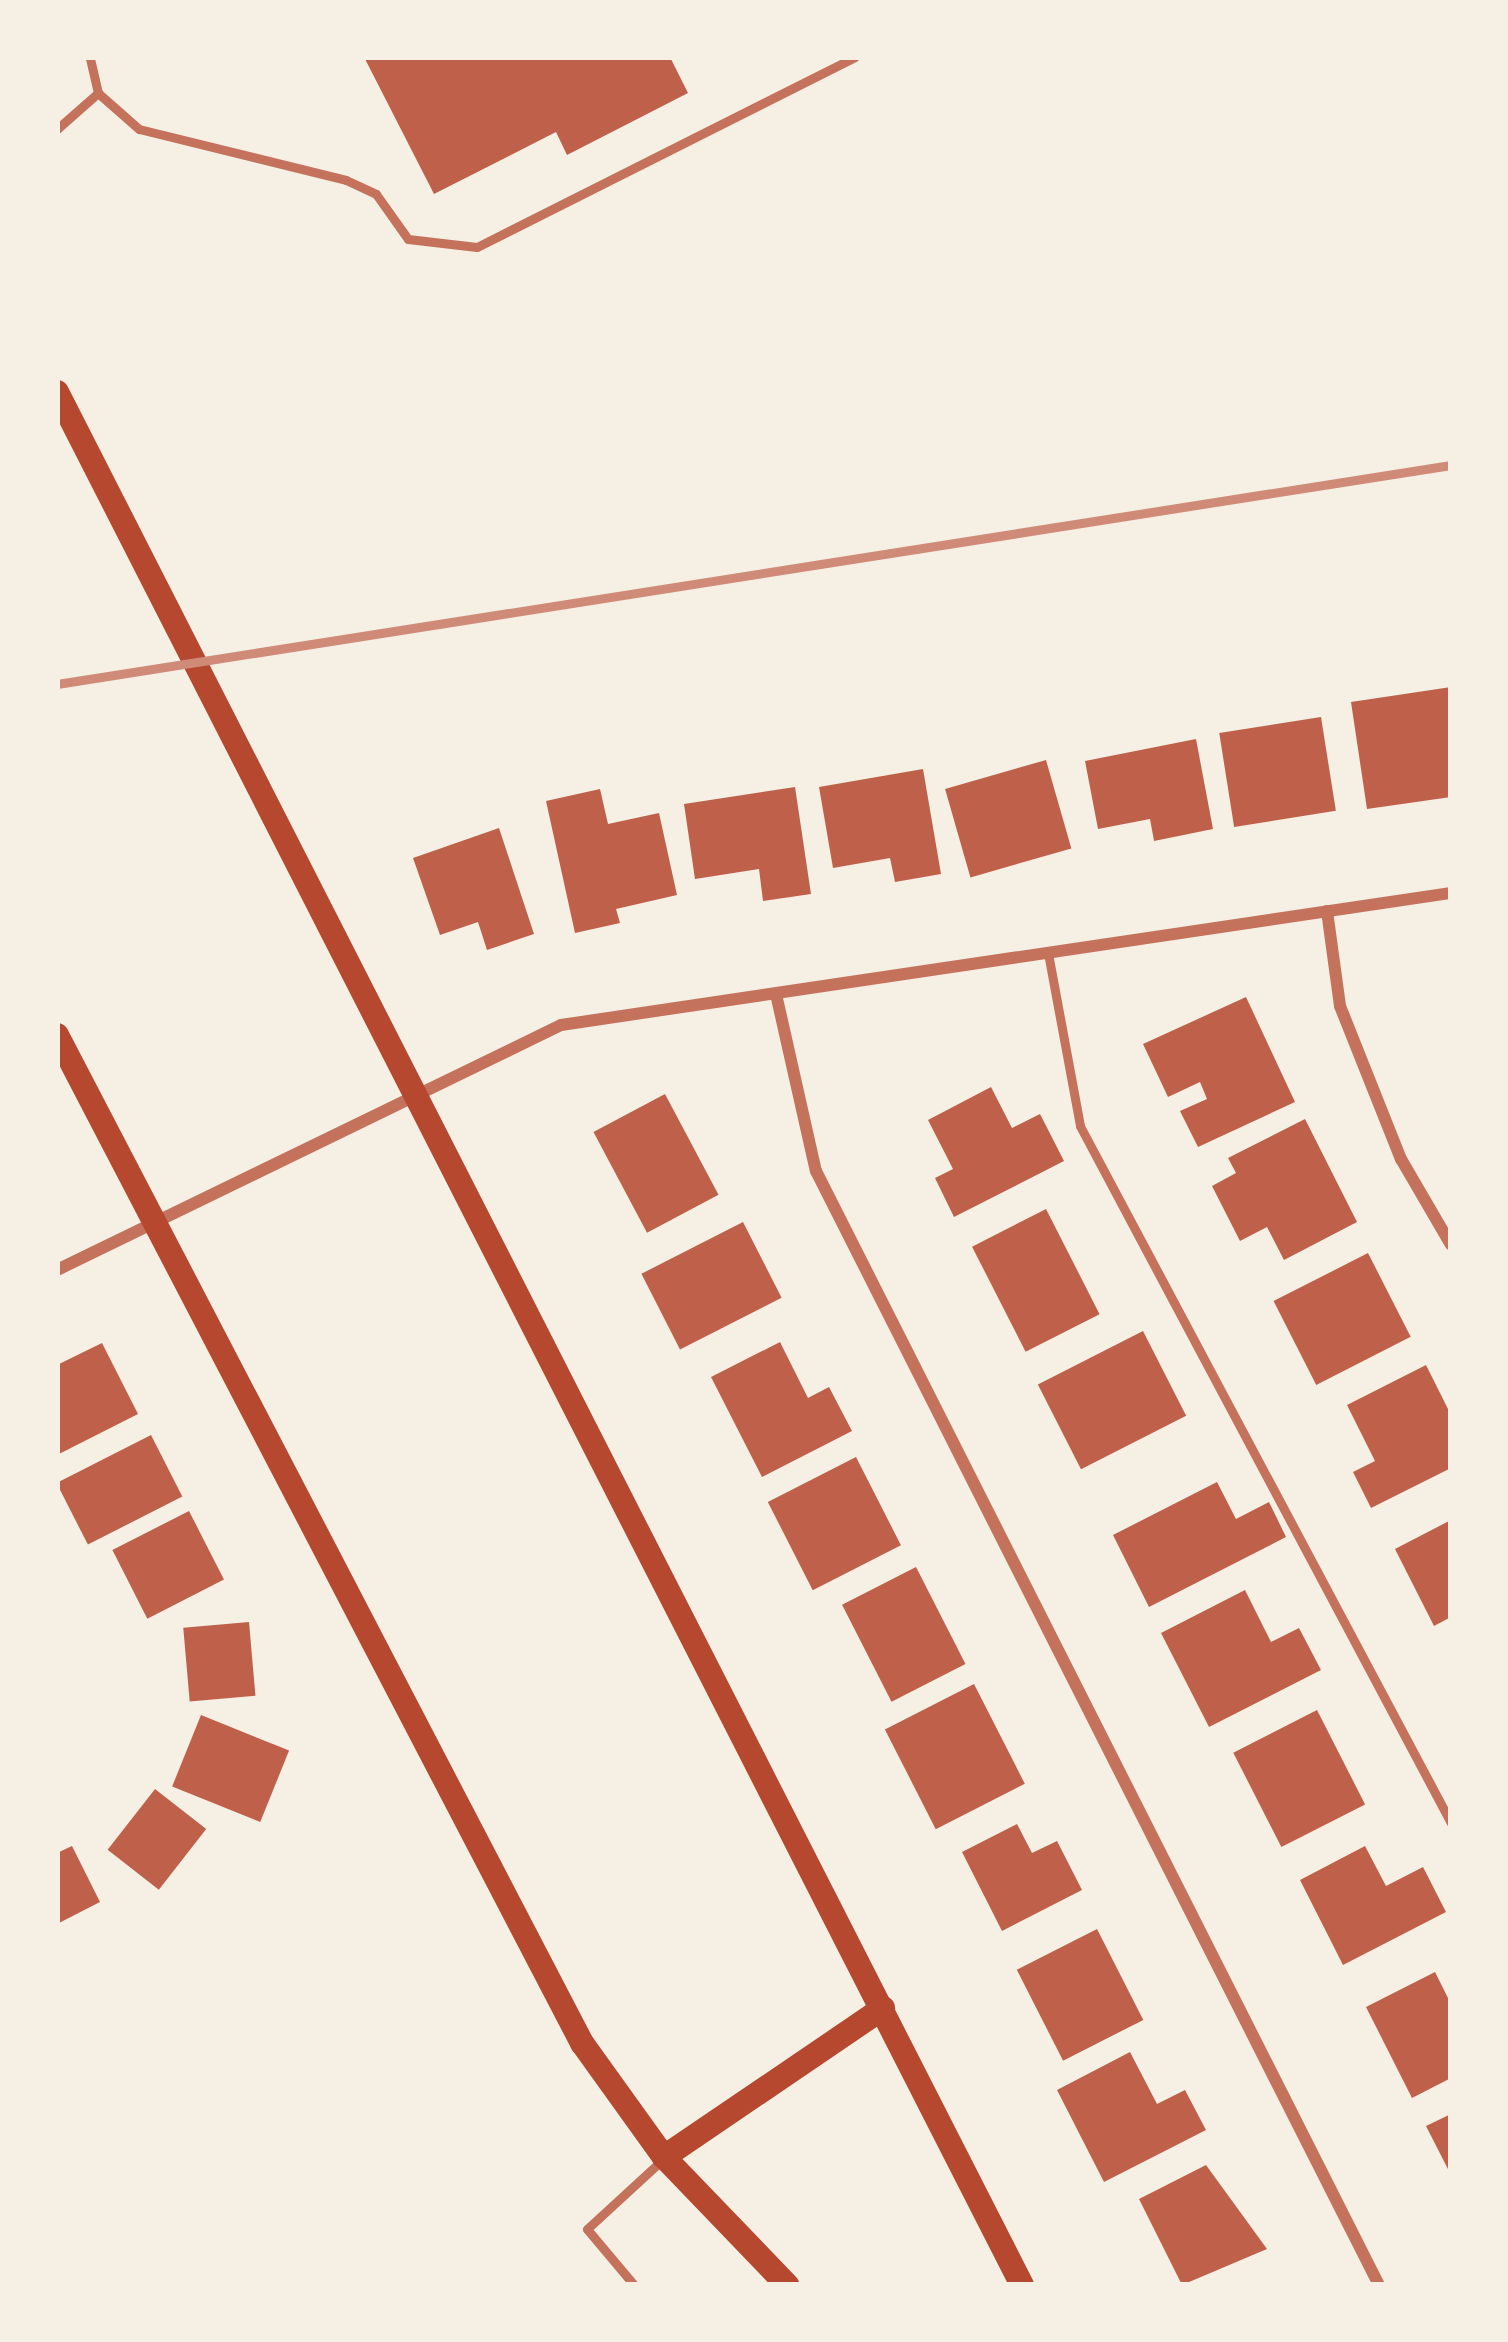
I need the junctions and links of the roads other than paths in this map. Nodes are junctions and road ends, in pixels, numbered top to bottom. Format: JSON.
{"nodes":[{"id":1,"x":90,"y":57,"type":"edge"},
{"id":2,"x":855,"y":57,"type":"edge"},
{"id":3,"x":98,"y":93,"type":"junction"},
{"id":4,"x":57,"y":129,"type":"edge"},
{"id":5,"x":57,"y":392,"type":"edge"},
{"id":6,"x":1451,"y":892,"type":"edge"},
{"id":7,"x":1327,"y":911,"type":"junction"},
{"id":8,"x":1048,"y":953,"type":"junction"},
{"id":9,"x":776,"y":994,"type":"junction"},
{"id":10,"x":57,"y":1035,"type":"edge"},
{"id":11,"x":415,"y":1091,"type":"junction"},
{"id":12,"x":157,"y":1221,"type":"junction"},
{"id":13,"x":1451,"y":1245,"type":"edge"},
{"id":14,"x":57,"y":1270,"type":"edge"},
{"id":15,"x":1451,"y":1822,"type":"edge"},
{"id":16,"x":883,"y":2008,"type":"junction"},
{"id":17,"x":664,"y":2157,"type":"junction"},
{"id":18,"x":634,"y":2285,"type":"edge"},
{"id":19,"x":787,"y":2285,"type":"edge"},
{"id":20,"x":1022,"y":2285,"type":"edge"},
{"id":21,"x":1379,"y":2285,"type":"edge"}],
"edges":[{"from":1,"to":3,"type":"lane"},
{"from":2,"to":3,"type":"lane"},
{"from":3,"to":4,"type":"lane"},
{"from":5,"to":11,"type":"main road"},
{"from":6,"to":7,"type":"street"},
{"from":7,"to":8,"type":"street"},
{"from":7,"to":13,"type":"street"},
{"from":8,"to":9,"type":"street"},
{"from":8,"to":15,"type":"lane"},
{"from":9,"to":11,"type":"street"},
{"from":9,"to":21,"type":"street"},
{"from":10,"to":12,"type":"main road"},
{"from":11,"to":12,"type":"street"},
{"from":11,"to":16,"type":"main road"},
{"from":12,"to":14,"type":"street"},
{"from":12,"to":17,"type":"main road"},
{"from":16,"to":17,"type":"main road"},
{"from":16,"to":20,"type":"main road"},
{"from":17,"to":18,"type":"lane"},
{"from":17,"to":19,"type":"main road"}]}
